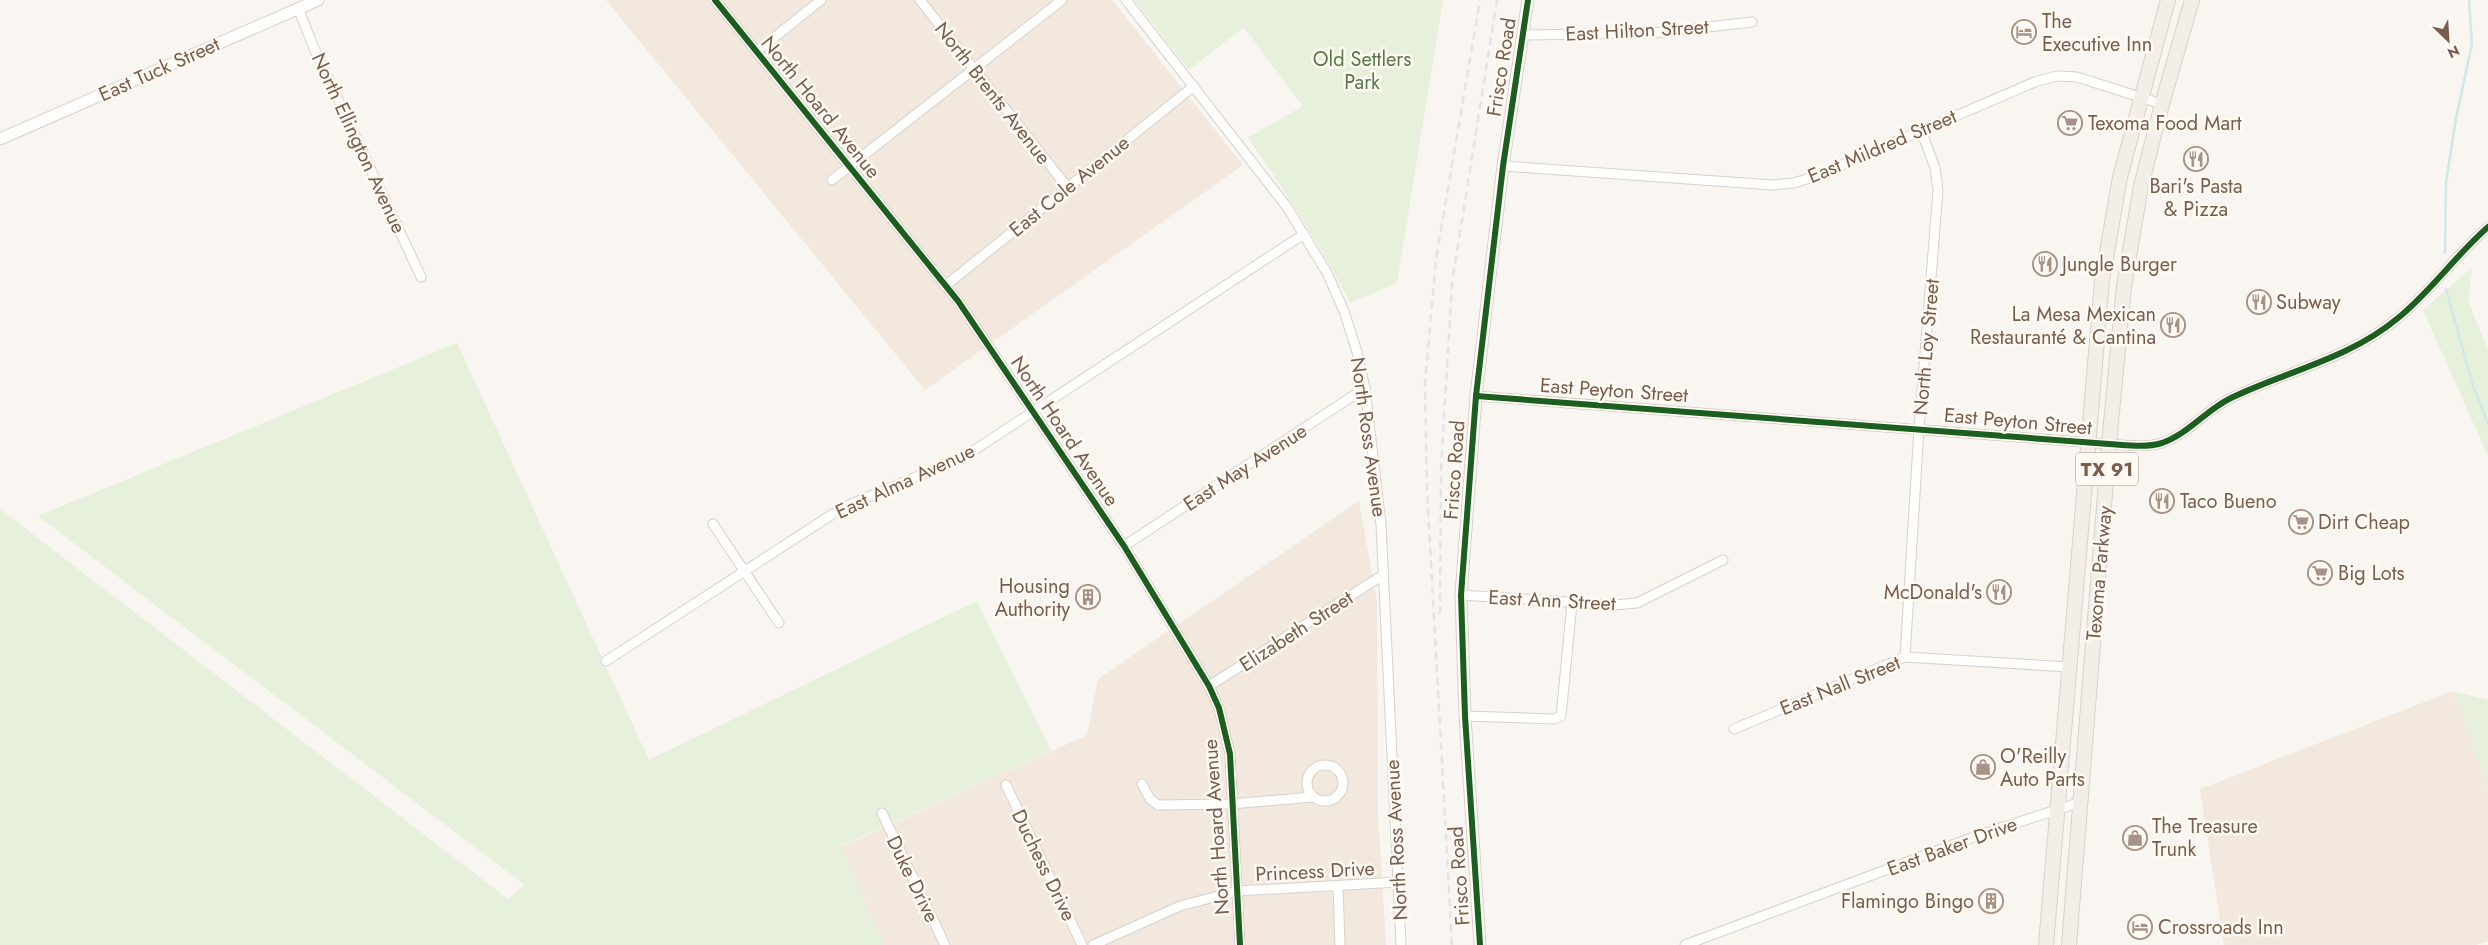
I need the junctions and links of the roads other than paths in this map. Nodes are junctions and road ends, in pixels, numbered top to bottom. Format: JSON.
{"nodes":[{"id":1,"x":318,"y":0,"type":"edge"},
{"id":2,"x":715,"y":0,"type":"edge"},
{"id":3,"x":822,"y":0,"type":"edge"},
{"id":4,"x":920,"y":0,"type":"edge"},
{"id":5,"x":1062,"y":0,"type":"edge"},
{"id":6,"x":1126,"y":0,"type":"edge"},
{"id":7,"x":1528,"y":0,"type":"edge"},
{"id":8,"x":2168,"y":0,"type":"edge"},
{"id":9,"x":2192,"y":0,"type":"edge"},
{"id":10,"x":298,"y":8,"type":"junction"},
{"id":11,"x":1752,"y":22,"type":"dead end"},
{"id":12,"x":1522,"y":35,"type":"junction"},
{"id":13,"x":756,"y":52,"type":"junction"},
{"id":14,"x":975,"y":70,"type":"junction"},
{"id":15,"x":1194,"y":86,"type":"junction"},
{"id":16,"x":2141,"y":96,"type":"junction"},
{"id":17,"x":2162,"y":104,"type":"junction"},
{"id":18,"x":1921,"y":130,"type":"junction"},
{"id":19,"x":0,"y":139,"type":"edge"},
{"id":20,"x":1503,"y":166,"type":"junction"},
{"id":21,"x":849,"y":168,"type":"junction"},
{"id":22,"x":832,"y":180,"type":"dead end"},
{"id":23,"x":1067,"y":187,"type":"junction"},
{"id":24,"x":2488,"y":227,"type":"edge"},
{"id":25,"x":1304,"y":234,"type":"junction"},
{"id":26,"x":421,"y":276,"type":"dead end"},
{"id":27,"x":946,"y":286,"type":"junction"},
{"id":28,"x":1365,"y":388,"type":"junction"},
{"id":29,"x":1476,"y":396,"type":"junction"},
{"id":30,"x":1033,"y":412,"type":"junction"},
{"id":31,"x":1919,"y":429,"type":"junction"},
{"id":32,"x":2088,"y":443,"type":"junction"},
{"id":33,"x":2109,"y":444,"type":"junction"},
{"id":34,"x":713,"y":524,"type":"dead end"},
{"id":35,"x":1124,"y":546,"type":"junction"},
{"id":36,"x":1723,"y":560,"type":"dead end"},
{"id":37,"x":744,"y":571,"type":"junction"},
{"id":38,"x":1383,"y":575,"type":"junction"},
{"id":39,"x":1461,"y":595,"type":"junction"},
{"id":40,"x":1572,"y":602,"type":"junction"},
{"id":41,"x":779,"y":623,"type":"dead end"},
{"id":42,"x":1905,"y":657,"type":"junction"},
{"id":43,"x":606,"y":662,"type":"dead end"},
{"id":44,"x":2069,"y":667,"type":"junction"},
{"id":45,"x":1209,"y":686,"type":"junction"},
{"id":46,"x":1466,"y":716,"type":"junction"},
{"id":47,"x":1734,"y":729,"type":"dead end"},
{"id":48,"x":1142,"y":784,"type":"dead end"},
{"id":49,"x":1006,"y":785,"type":"dead end"},
{"id":50,"x":1313,"y":797,"type":"junction"},
{"id":51,"x":2081,"y":802,"type":"junction"},
{"id":52,"x":1231,"y":804,"type":"junction"},
{"id":53,"x":2057,"y":808,"type":"junction"},
{"id":54,"x":882,"y":813,"type":"dead end"},
{"id":55,"x":1399,"y":882,"type":"junction"},
{"id":56,"x":1338,"y":886,"type":"junction"},
{"id":57,"x":1237,"y":891,"type":"junction"},
{"id":58,"x":945,"y":945,"type":"edge"},
{"id":59,"x":1082,"y":945,"type":"edge"},
{"id":60,"x":1093,"y":945,"type":"edge"},
{"id":61,"x":1240,"y":945,"type":"edge"},
{"id":62,"x":1340,"y":945,"type":"edge"},
{"id":63,"x":1401,"y":945,"type":"edge"},
{"id":64,"x":1480,"y":945,"type":"edge"},
{"id":65,"x":1684,"y":945,"type":"edge"},
{"id":66,"x":2046,"y":945,"type":"edge"},
{"id":67,"x":2069,"y":945,"type":"edge"}],
"edges":[{"from":1,"to":10,"type":"street","name":"East Tuck Street"},
{"from":2,"to":13,"type":"street","name":"North Hoard Avenue"},
{"from":3,"to":13,"type":"street"},
{"from":4,"to":14,"type":"street","name":"North Brents Avenue"},
{"from":5,"to":14,"type":"street"},
{"from":6,"to":15,"type":"street","name":"North Ross Avenue"},
{"from":7,"to":12,"type":"street","name":"Frisco Road"},
{"from":8,"to":16,"type":"main road","name":"Texoma Parkway","number":"TX 91"},
{"from":9,"to":17,"type":"main road","name":"Texoma Parkway","number":"TX 91"},
{"from":10,"to":19,"type":"street","name":"East Tuck Street"},
{"from":10,"to":26,"type":"street","name":"North Ellington Avenue"},
{"from":11,"to":12,"type":"street","name":"East Hilton Street"},
{"from":12,"to":20,"type":"street","name":"Frisco Road"},
{"from":13,"to":21,"type":"street","name":"North Hoard Avenue"},
{"from":14,"to":21,"type":"street"},
{"from":14,"to":23,"type":"street","name":"North Brents Avenue"},
{"from":15,"to":23,"type":"street","name":"East Cole Avenue"},
{"from":15,"to":25,"type":"street","name":"North Ross Avenue"},
{"from":16,"to":17,"type":"street","name":"East Mildred Street"},
{"from":16,"to":18,"type":"street","name":"East Mildred Street"},
{"from":16,"to":32,"type":"main road","name":"Texoma Parkway","number":"TX 91"},
{"from":17,"to":33,"type":"main road","name":"Texoma Parkway","number":"TX 91"},
{"from":18,"to":20,"type":"street","name":"East Mildred Street"},
{"from":18,"to":31,"type":"street","name":"North Loy Street"},
{"from":20,"to":29,"type":"street","name":"Frisco Road"},
{"from":21,"to":22,"type":"street"},
{"from":21,"to":27,"type":"street","name":"North Hoard Avenue"},
{"from":23,"to":27,"type":"street","name":"East Cole Avenue"},
{"from":24,"to":33,"type":"street","name":"East Peyton Street"},
{"from":25,"to":28,"type":"street","name":"North Ross Avenue"},
{"from":25,"to":30,"type":"street","name":"East Alma Avenue"},
{"from":27,"to":30,"type":"street","name":"North Hoard Avenue"},
{"from":28,"to":35,"type":"street","name":"East May Avenue"},
{"from":28,"to":38,"type":"street","name":"North Ross Avenue"},
{"from":29,"to":31,"type":"street","name":"East Peyton Street"},
{"from":29,"to":39,"type":"street","name":"Frisco Road"},
{"from":30,"to":35,"type":"street","name":"North Hoard Avenue"},
{"from":30,"to":37,"type":"street","name":"East Alma Avenue"},
{"from":31,"to":32,"type":"street","name":"East Peyton Street"},
{"from":31,"to":42,"type":"street","name":"North Loy Street"},
{"from":32,"to":33,"type":"street","name":"East Peyton Street"},
{"from":32,"to":44,"type":"main road","name":"Texoma Parkway","number":"TX 91"},
{"from":33,"to":51,"type":"main road","name":"Texoma Parkway","number":"TX 91"},
{"from":34,"to":37,"type":"street"},
{"from":35,"to":45,"type":"street","name":"North Hoard Avenue"},
{"from":36,"to":40,"type":"street","name":"East Ann Street"},
{"from":37,"to":41,"type":"street"},
{"from":37,"to":43,"type":"street","name":"East Alma Avenue"},
{"from":38,"to":45,"type":"street","name":"Elizabeth Street"},
{"from":38,"to":55,"type":"street","name":"North Ross Avenue"},
{"from":39,"to":40,"type":"street","name":"East Ann Street"},
{"from":39,"to":46,"type":"street","name":"Frisco Road"},
{"from":40,"to":46,"type":"street"},
{"from":42,"to":44,"type":"street","name":"East Nall Street"},
{"from":42,"to":47,"type":"street","name":"East Nall Street"},
{"from":44,"to":53,"type":"main road","name":"Texoma Parkway","number":"TX 91"},
{"from":45,"to":52,"type":"street","name":"North Hoard Avenue"},
{"from":46,"to":64,"type":"street","name":"Frisco Road"},
{"from":48,"to":52,"type":"street"},
{"from":49,"to":59,"type":"street","name":"Duchess Drive"},
{"from":50,"to":50,"type":"street"},
{"from":50,"to":52,"type":"street"},
{"from":51,"to":53,"type":"street","name":"East Baker Drive"},
{"from":51,"to":67,"type":"main road","name":"Texoma Parkway","number":"TX 91"},
{"from":52,"to":57,"type":"street","name":"North Hoard Avenue"},
{"from":53,"to":65,"type":"street","name":"East Baker Drive"},
{"from":53,"to":66,"type":"main road","name":"Texoma Parkway","number":"TX 91"},
{"from":54,"to":58,"type":"street","name":"Duke Drive"},
{"from":55,"to":56,"type":"street","name":"Princess Drive"},
{"from":55,"to":63,"type":"street","name":"North Ross Avenue"},
{"from":56,"to":57,"type":"street","name":"Princess Drive"},
{"from":56,"to":62,"type":"street"},
{"from":57,"to":60,"type":"street","name":"Princess Drive"},
{"from":57,"to":61,"type":"street","name":"North Hoard Avenue"}]}
